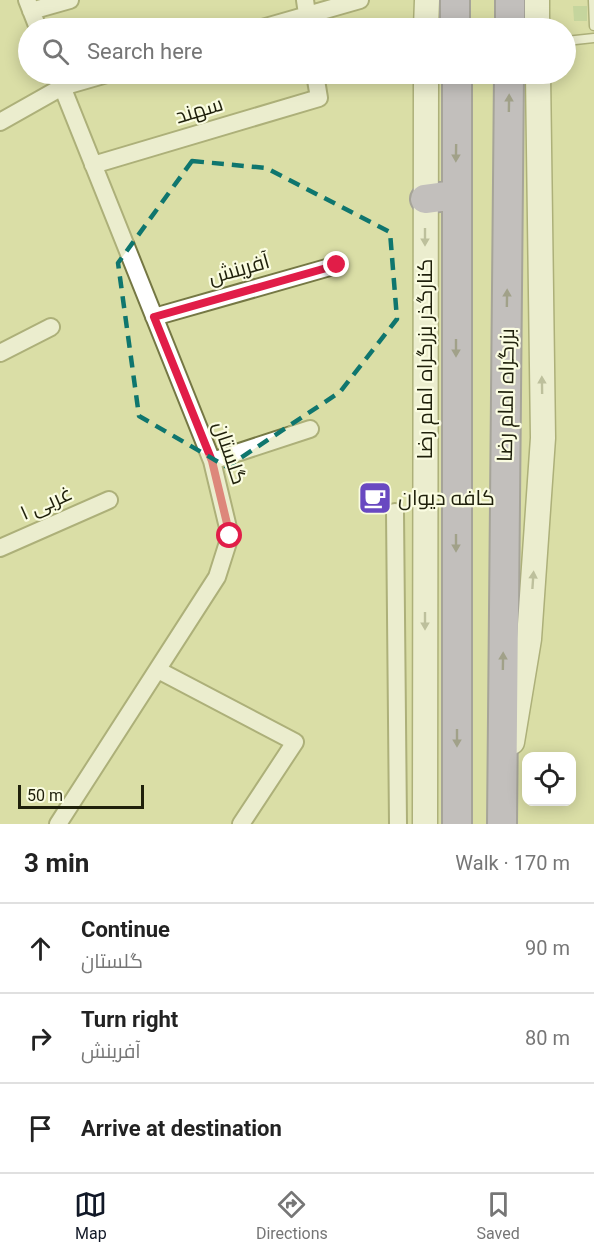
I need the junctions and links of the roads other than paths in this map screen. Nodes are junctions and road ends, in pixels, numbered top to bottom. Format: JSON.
{"nodes":[{"id":1,"x":70,"y":0,"type":"edge"},
{"id":2,"x":360,"y":0,"type":"edge"},
{"id":3,"x":427,"y":0,"type":"edge"},
{"id":4,"x":455,"y":0,"type":"edge"},
{"id":5,"x":510,"y":0,"type":"edge"},
{"id":6,"x":537,"y":0,"type":"edge"},
{"id":7,"x":593,"y":0,"type":"edge"},
{"id":8,"x":29,"y":6,"type":"edge"},
{"id":9,"x":307,"y":15,"type":"edge"},
{"id":10,"x":426,"y":18,"type":"edge"},
{"id":11,"x":455,"y":18,"type":"edge"},
{"id":12,"x":510,"y":18,"type":"edge"},
{"id":13,"x":537,"y":18,"type":"edge"},
{"id":14,"x":594,"y":26,"type":"edge"},
{"id":15,"x":594,"y":38,"type":"edge"},
{"id":16,"x":576,"y":40,"type":"edge"},
{"id":17,"x":53,"y":84,"type":"edge"},
{"id":18,"x":61,"y":84,"type":"edge"},
{"id":19,"x":317,"y":84,"type":"edge"},
{"id":20,"x":426,"y":84,"type":"edge"},
{"id":21,"x":457,"y":84,"type":"edge"},
{"id":22,"x":509,"y":84,"type":"edge"},
{"id":23,"x":538,"y":84,"type":"edge"},
{"id":24,"x":0,"y":122,"type":"edge"},
{"id":25,"x":93,"y":165,"type":"junction"},
{"id":26,"x":455,"y":195,"type":"junction"},
{"id":27,"x":425,"y":199,"type":"junction"},
{"id":28,"x":337,"y":265,"type":"dead end"},
{"id":29,"x":154,"y":317,"type":"junction"},
{"id":30,"x":51,"y":327,"type":"dead end"},
{"id":31,"x":0,"y":353,"type":"edge"},
{"id":32,"x":310,"y":429,"type":"dead end"},
{"id":33,"x":212,"y":461,"type":"junction"},
{"id":34,"x":109,"y":500,"type":"dead end"},
{"id":35,"x":395,"y":512,"type":"dead end"},
{"id":36,"x":0,"y":548,"type":"edge"},
{"id":37,"x":158,"y":670,"type":"junction"},
{"id":38,"x":502,"y":814,"type":"edge"},
{"id":39,"x":58,"y":824,"type":"edge"},
{"id":40,"x":241,"y":824,"type":"edge"},
{"id":41,"x":398,"y":824,"type":"edge"},
{"id":42,"x":425,"y":824,"type":"edge"},
{"id":43,"x":457,"y":824,"type":"edge"}],
"edges":[{"from":1,"to":8,"type":"street"},
{"from":2,"to":9,"type":"street"},
{"from":3,"to":10,"type":"main road"},
{"from":4,"to":11,"type":"highway"},
{"from":5,"to":12,"type":"highway"},
{"from":6,"to":13,"type":"main road"},
{"from":7,"to":14,"type":"lane"},
{"from":15,"to":16,"type":"lane"},
{"from":17,"to":24,"type":"street"},
{"from":18,"to":25,"type":"street","name":"گلستان"},
{"from":19,"to":25,"type":"street","name":"سهند"},
{"from":20,"to":27,"type":"main road","name":"کنارگذر بزرگراه امام رضا"},
{"from":21,"to":26,"type":"highway","one_way":true},
{"from":38,"to":22,"type":"highway","name":"بزرگراه امام رضا","one_way":true},
{"from":38,"to":23,"type":"main road","one_way":true},
{"from":25,"to":29,"type":"street","name":"گلستان"},
{"from":26,"to":27,"type":"highway"},
{"from":26,"to":43,"type":"highway","one_way":true},
{"from":27,"to":42,"type":"main road","name":"کنارگذر بزرگراه امام رضا","one_way":true},
{"from":28,"to":29,"type":"street","name":"آفرینش"},
{"from":29,"to":33,"type":"street","name":"گلستان"},
{"from":30,"to":31,"type":"street"},
{"from":32,"to":33,"type":"street"},
{"from":33,"to":37,"type":"street","name":"گلستان"},
{"from":34,"to":36,"type":"street","name":"غربی ۱"},
{"from":35,"to":41,"type":"street"},
{"from":37,"to":39,"type":"street","name":"گلستان"},
{"from":37,"to":40,"type":"street"}]}
